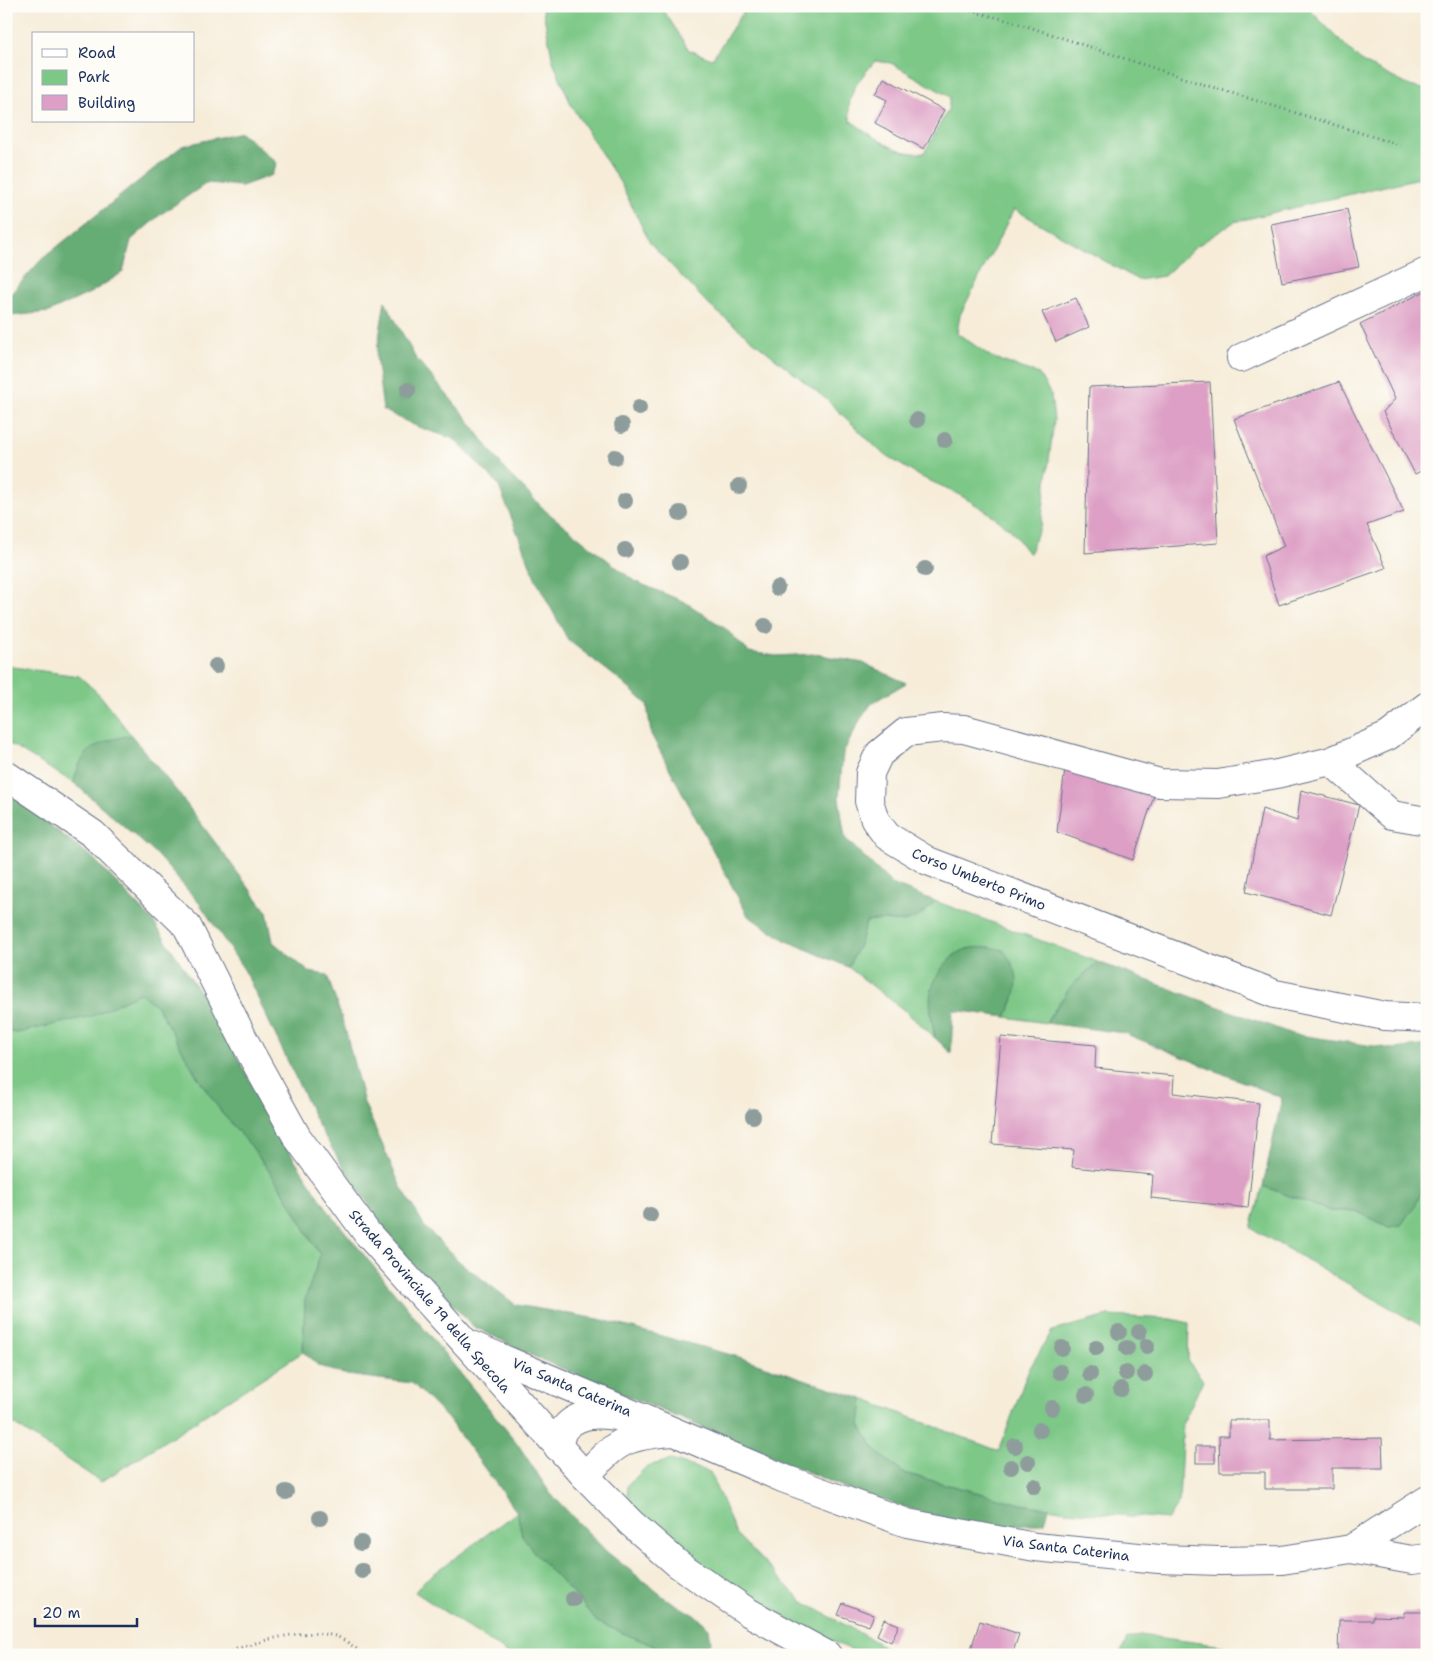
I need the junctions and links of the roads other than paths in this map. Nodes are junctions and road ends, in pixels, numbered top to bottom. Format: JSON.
{"nodes":[{"id":1,"x":1427,"y":272,"type":"edge"},
{"id":2,"x":1241,"y":358,"type":"dead end"},
{"id":3,"x":1427,"y":706,"type":"edge"},
{"id":4,"x":1331,"y":761,"type":"junction"},
{"id":5,"x":6,"y":775,"type":"edge"},
{"id":6,"x":1427,"y":821,"type":"edge"},
{"id":7,"x":1427,"y":1018,"type":"edge"},
{"id":8,"x":466,"y":1343,"type":"junction"},
{"id":9,"x":678,"y":1432,"type":"junction"},
{"id":10,"x":558,"y":1447,"type":"junction"},
{"id":11,"x":585,"y":1476,"type":"junction"},
{"id":12,"x":1427,"y":1500,"type":"edge"},
{"id":13,"x":1351,"y":1549,"type":"junction"},
{"id":14,"x":1427,"y":1558,"type":"edge"},
{"id":15,"x":827,"y":1655,"type":"edge"}],
"edges":[{"from":1,"to":2,"type":"street"},
{"from":3,"to":4,"type":"street","name":"Corso Umberto Primo"},
{"from":4,"to":6,"type":"street"},
{"from":4,"to":7,"type":"street","name":"Corso Umberto Primo"},
{"from":5,"to":8,"type":"street","name":"Strada Provinciale 19 della Specola"},
{"from":8,"to":9,"type":"street","name":"Via Santa Caterina"},
{"from":8,"to":10,"type":"street","name":"Strada Provinciale 19 della Specola"},
{"from":9,"to":10,"type":"street","name":"Via Santa Caterina"},
{"from":9,"to":11,"type":"street","name":"Via Santa Caterina"},
{"from":9,"to":13,"type":"street","name":"Via Santa Caterina"},
{"from":10,"to":11,"type":"street","name":"Strada Provinciale 19 della Specola"},
{"from":11,"to":15,"type":"street","name":"Strada Provinciale 19 della Specola"},
{"from":12,"to":13,"type":"street","name":"Via Santa Caterina"},
{"from":13,"to":14,"type":"street"}]}
